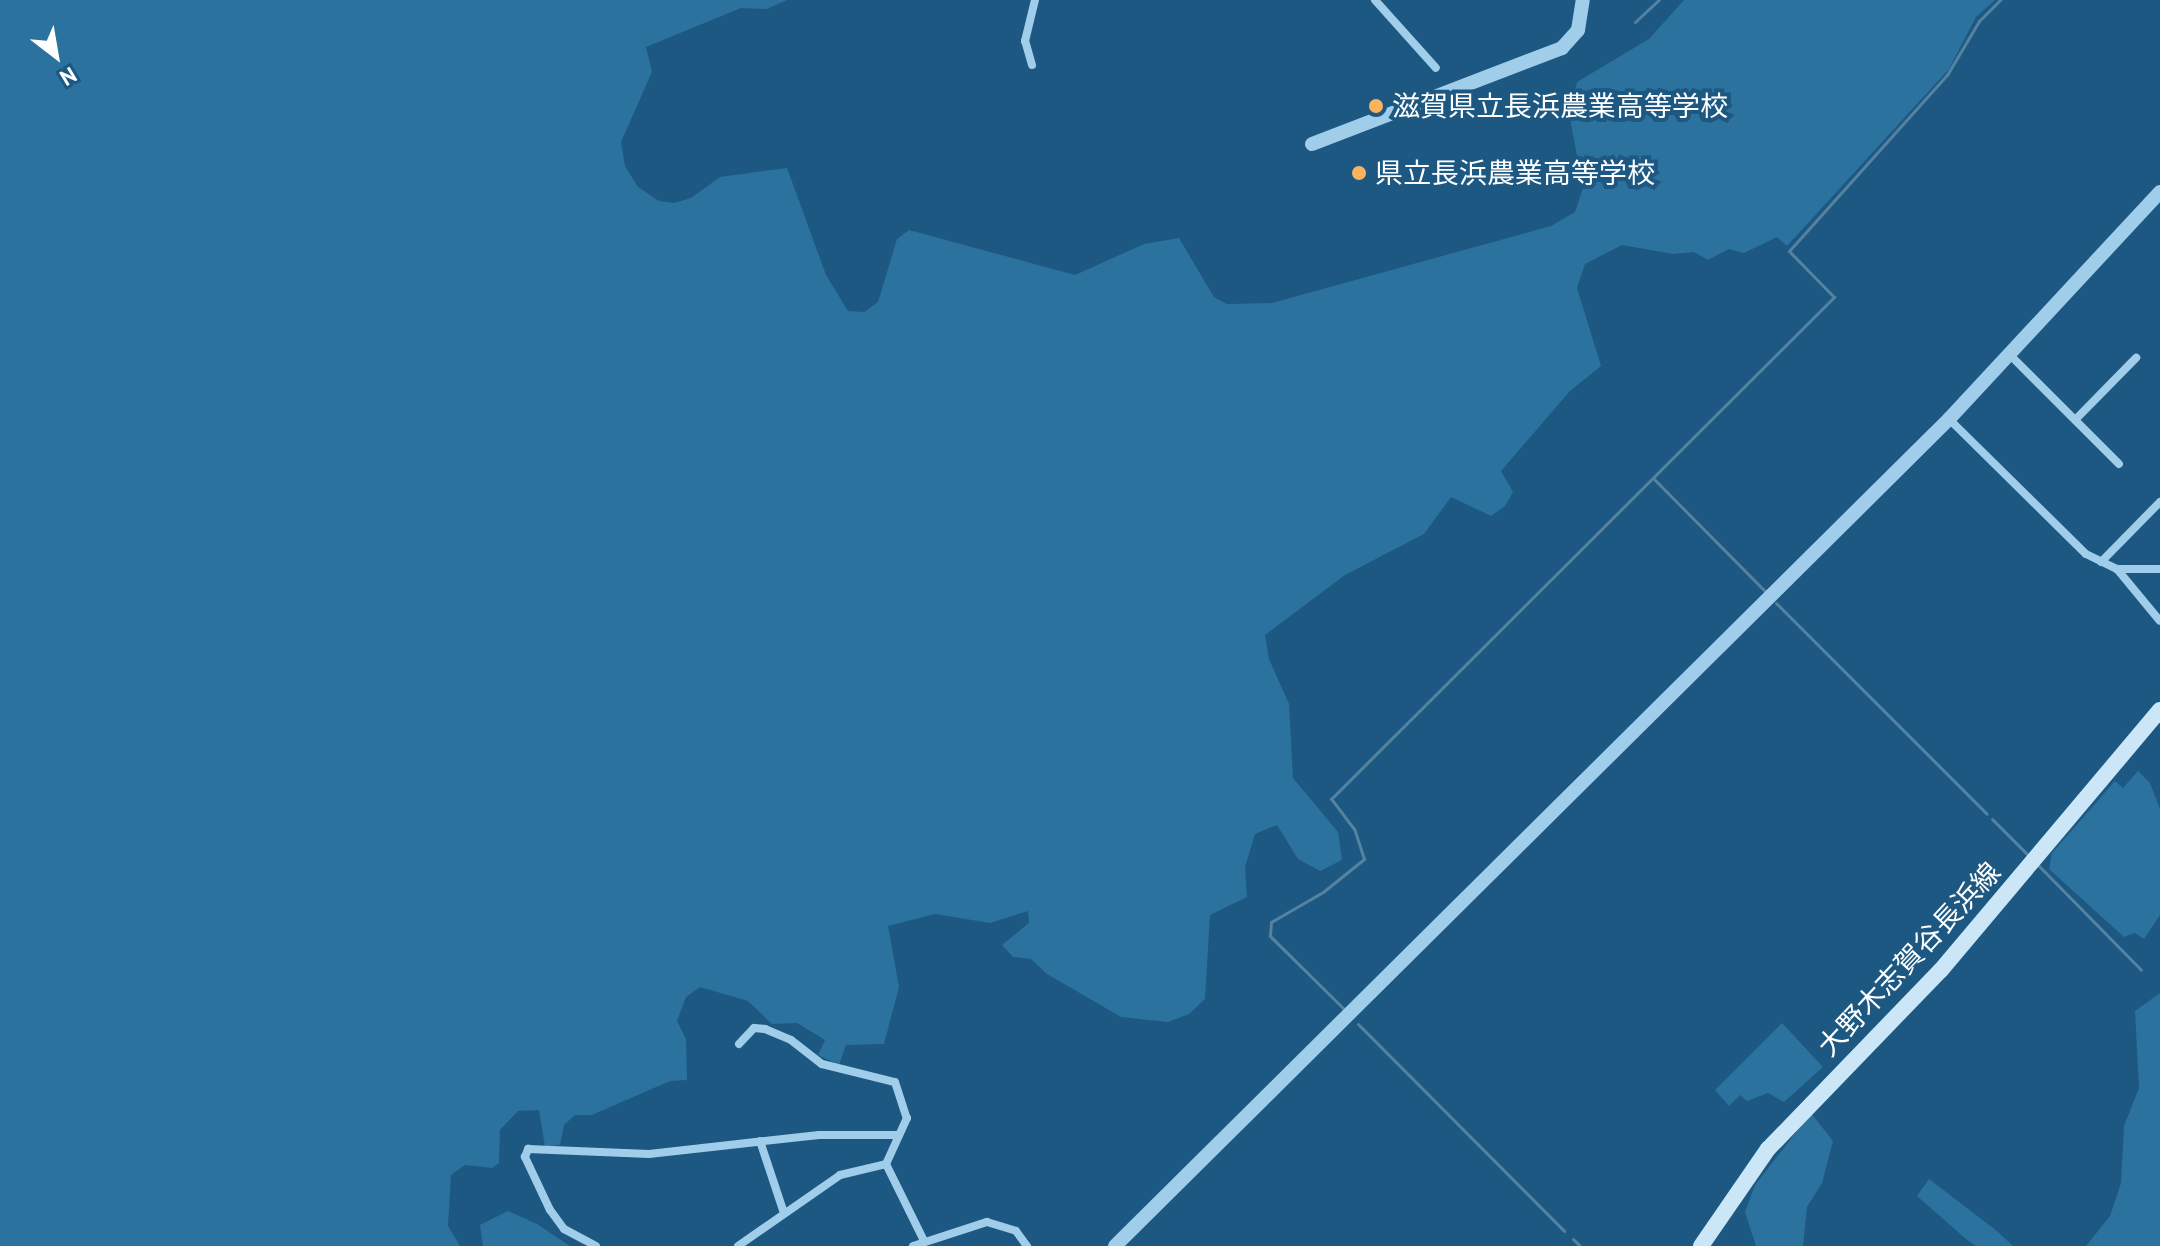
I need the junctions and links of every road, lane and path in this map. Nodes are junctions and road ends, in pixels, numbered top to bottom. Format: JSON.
{"nodes":[{"id":1,"x":1035,"y":0,"type":"edge"},
{"id":2,"x":1375,"y":0,"type":"edge"},
{"id":3,"x":1583,"y":0,"type":"edge"},
{"id":4,"x":1032,"y":65,"type":"dead end"},
{"id":5,"x":1436,"y":68,"type":"dead end"},
{"id":6,"x":1312,"y":144,"type":"dead end"},
{"id":7,"x":2160,"y":192,"type":"edge"},
{"id":8,"x":2010,"y":355,"type":"junction"},
{"id":9,"x":2136,"y":358,"type":"dead end"},
{"id":10,"x":1949,"y":419,"type":"junction"},
{"id":11,"x":2076,"y":419,"type":"junction"},
{"id":12,"x":2119,"y":464,"type":"dead end"},
{"id":13,"x":2160,"y":502,"type":"edge"},
{"id":14,"x":2101,"y":562,"type":"junction"},
{"id":15,"x":2159,"y":568,"type":"edge"},
{"id":16,"x":2117,"y":569,"type":"junction"},
{"id":17,"x":2160,"y":621,"type":"edge"},
{"id":18,"x":2160,"y":710,"type":"edge"},
{"id":19,"x":739,"y":1044,"type":"dead end"},
{"id":20,"x":898,"y":1135,"type":"junction"},
{"id":21,"x":760,"y":1141,"type":"junction"},
{"id":22,"x":886,"y":1164,"type":"junction"},
{"id":23,"x":784,"y":1213,"type":"junction"},
{"id":24,"x":923,"y":1239,"type":"junction"},
{"id":25,"x":596,"y":1246,"type":"edge"},
{"id":26,"x":738,"y":1246,"type":"edge"},
{"id":27,"x":913,"y":1246,"type":"edge"},
{"id":28,"x":1027,"y":1246,"type":"edge"},
{"id":29,"x":1115,"y":1246,"type":"edge"},
{"id":30,"x":1701,"y":1246,"type":"edge"}],
"edges":[{"from":1,"to":4,"type":"street"},
{"from":2,"to":5,"type":"street"},
{"from":3,"to":6,"type":"street"},
{"from":7,"to":8,"type":"street"},
{"from":8,"to":10,"type":"street"},
{"from":8,"to":11,"type":"street"},
{"from":9,"to":11,"type":"street"},
{"from":10,"to":14,"type":"street"},
{"from":10,"to":29,"type":"street"},
{"from":11,"to":12,"type":"street"},
{"from":13,"to":14,"type":"street"},
{"from":14,"to":16,"type":"street"},
{"from":15,"to":16,"type":"street"},
{"from":16,"to":17,"type":"street"},
{"from":18,"to":30,"type":"main road","name":"大野木志賀谷長浜線"},
{"from":19,"to":20,"type":"street"},
{"from":20,"to":21,"type":"street"},
{"from":20,"to":22,"type":"street"},
{"from":21,"to":23,"type":"street"},
{"from":21,"to":25,"type":"street"},
{"from":22,"to":23,"type":"street"},
{"from":22,"to":24,"type":"street"},
{"from":23,"to":26,"type":"street"},
{"from":24,"to":27,"type":"street"},
{"from":24,"to":28,"type":"street"}]}
